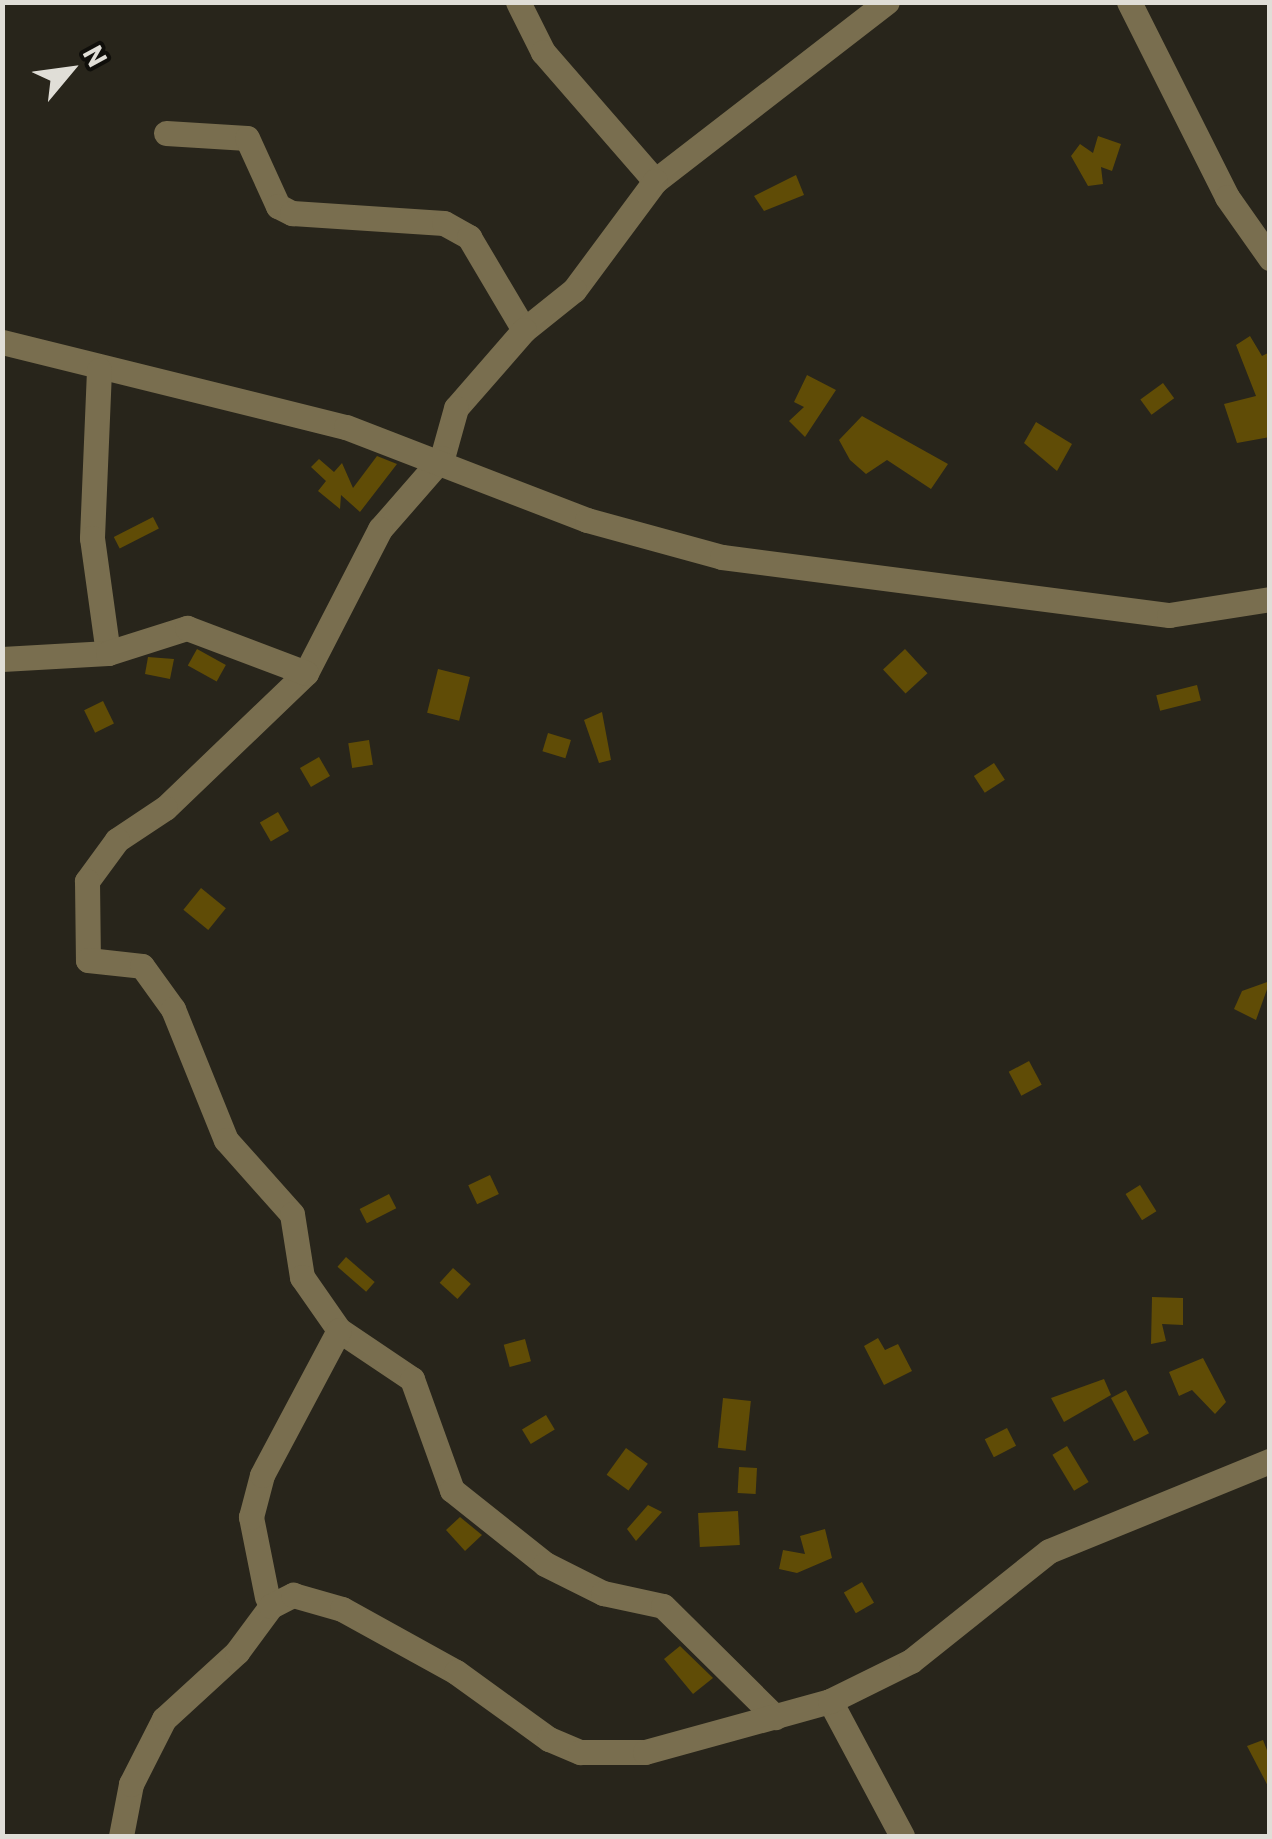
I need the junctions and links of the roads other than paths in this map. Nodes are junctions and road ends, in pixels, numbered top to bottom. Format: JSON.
{"nodes":[{"id":1,"x":518,"y":2,"type":"edge"},
{"id":2,"x":887,"y":2,"type":"edge"},
{"id":3,"x":1129,"y":2,"type":"edge"},
{"id":4,"x":166,"y":133,"type":"dead end"},
{"id":5,"x":655,"y":181,"type":"junction"},
{"id":6,"x":1270,"y":258,"type":"edge"},
{"id":7,"x":524,"y":330,"type":"junction"},
{"id":8,"x":2,"y":342,"type":"edge"},
{"id":9,"x":98,"y":370,"type":"junction"},
{"id":10,"x":442,"y":458,"type":"junction"},
{"id":11,"x":1270,"y":598,"type":"edge"},
{"id":12,"x":108,"y":653,"type":"junction"},
{"id":13,"x":2,"y":659,"type":"edge"},
{"id":14,"x":306,"y":673,"type":"junction"},
{"id":15,"x":339,"y":1330,"type":"junction"},
{"id":16,"x":1270,"y":1461,"type":"edge"},
{"id":17,"x":267,"y":1597,"type":"dead end"},
{"id":18,"x":830,"y":1700,"type":"junction"},
{"id":19,"x":775,"y":1717,"type":"junction"},
{"id":20,"x":121,"y":1836,"type":"edge"},
{"id":21,"x":902,"y":1836,"type":"edge"}],
"edges":[{"from":1,"to":5,"type":"street"},
{"from":2,"to":5,"type":"street"},
{"from":3,"to":6,"type":"street"},
{"from":4,"to":7,"type":"street"},
{"from":5,"to":7,"type":"street"},
{"from":7,"to":10,"type":"street"},
{"from":8,"to":9,"type":"street"},
{"from":9,"to":10,"type":"street"},
{"from":9,"to":12,"type":"street"},
{"from":10,"to":11,"type":"street"},
{"from":10,"to":14,"type":"street"},
{"from":12,"to":13,"type":"street"},
{"from":12,"to":14,"type":"street"},
{"from":14,"to":15,"type":"street"},
{"from":15,"to":17,"type":"street"},
{"from":15,"to":19,"type":"street"},
{"from":16,"to":18,"type":"street"},
{"from":18,"to":19,"type":"street"},
{"from":18,"to":21,"type":"street"},
{"from":19,"to":20,"type":"street"}]}
